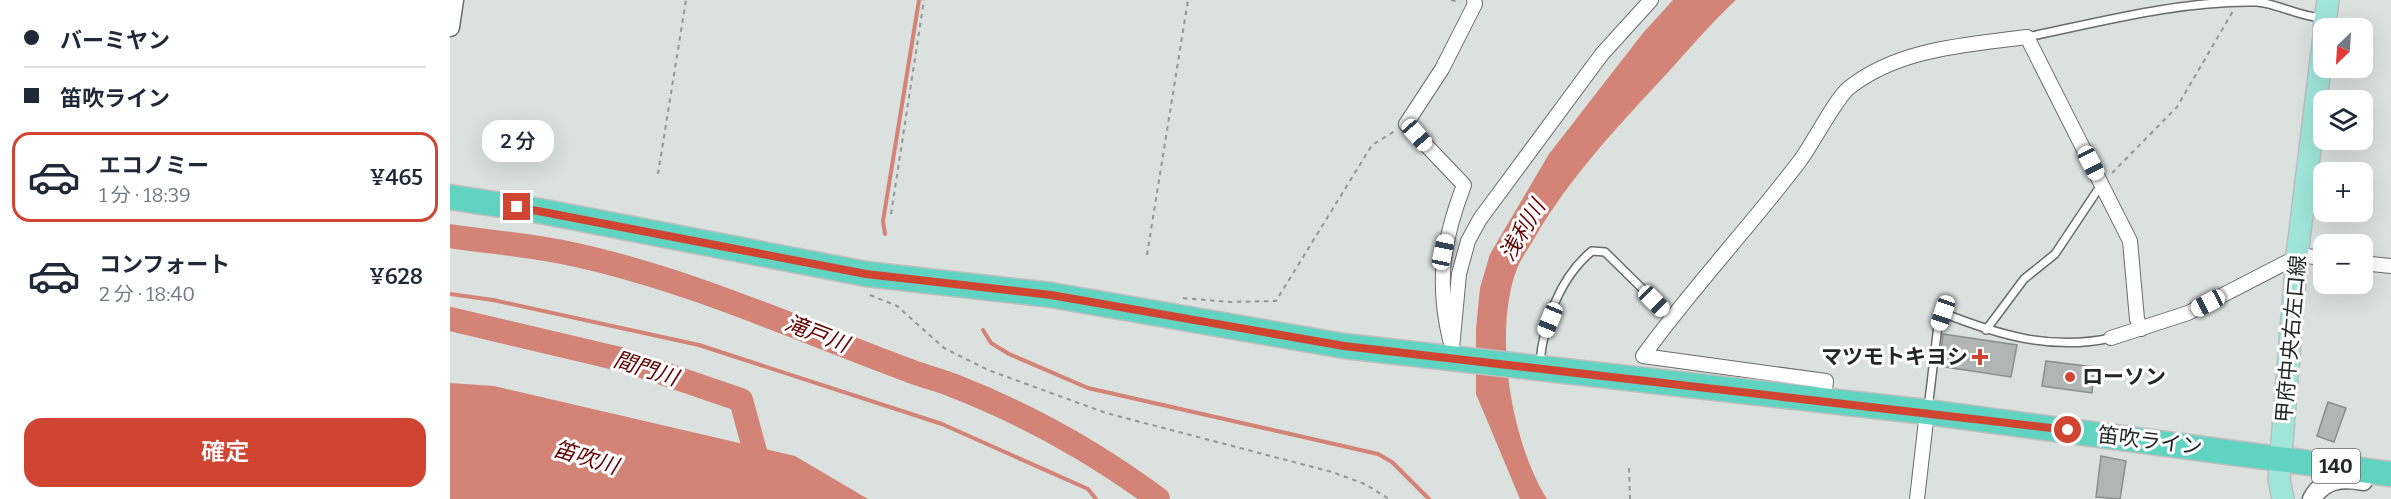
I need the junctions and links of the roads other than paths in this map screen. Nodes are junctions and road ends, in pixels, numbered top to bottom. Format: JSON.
{"nodes":[{"id":1,"x":454,"y":0,"type":"edge"},
{"id":2,"x":1651,"y":0,"type":"edge"},
{"id":3,"x":1477,"y":1,"type":"edge"},
{"id":4,"x":2239,"y":1,"type":"edge"},
{"id":5,"x":2316,"y":18,"type":"edge"},
{"id":6,"x":450,"y":27,"type":"edge"},
{"id":7,"x":2027,"y":37,"type":"junction"},
{"id":8,"x":2318,"y":78,"type":"edge"},
{"id":9,"x":2101,"y":184,"type":"junction"},
{"id":10,"x":450,"y":197,"type":"edge"},
{"id":11,"x":2297,"y":258,"type":"junction"},
{"id":12,"x":2313,"y":258,"type":"edge"},
{"id":13,"x":2373,"y":265,"type":"edge"},
{"id":14,"x":2391,"y":267,"type":"edge"},
{"id":15,"x":1671,"y":317,"type":"junction"},
{"id":16,"x":2141,"y":328,"type":"junction"},
{"id":17,"x":1986,"y":330,"type":"junction"},
{"id":18,"x":2111,"y":338,"type":"joint"},
{"id":19,"x":1455,"y":354,"type":"junction"},
{"id":20,"x":1533,"y":367,"type":"junction"},
{"id":21,"x":1824,"y":400,"type":"junction"},
{"id":22,"x":1927,"y":412,"type":"junction"},
{"id":23,"x":2280,"y":458,"type":"junction"},
{"id":24,"x":2391,"y":474,"type":"edge"},
{"id":25,"x":2391,"y":485,"type":"edge"},
{"id":26,"x":1917,"y":499,"type":"edge"},
{"id":27,"x":2283,"y":499,"type":"edge"},
{"id":28,"x":2312,"y":499,"type":"edge"}],
"edges":[{"from":1,"to":6,"type":"street"},
{"from":2,"to":19,"type":"street"},
{"from":3,"to":19,"type":"street"},
{"from":4,"to":5,"type":"lane"},
{"from":4,"to":7,"type":"lane"},
{"from":7,"to":9,"type":"street"},
{"from":7,"to":15,"type":"street"},
{"from":8,"to":11,"type":"main road","name":"甲府中央右左口線"},
{"from":9,"to":16,"type":"street"},
{"from":9,"to":17,"type":"lane"},
{"from":10,"to":19,"type":"highway","name":"笛吹ライン","number":"140"},
{"from":11,"to":12,"type":"street"},
{"from":11,"to":16,"type":"street"},
{"from":11,"to":23,"type":"main road","name":"甲府中央右左口線"},
{"from":13,"to":14,"type":"street"},
{"from":15,"to":20,"type":"lane"},
{"from":15,"to":21,"type":"street"},
{"from":16,"to":18,"type":"street"},
{"from":17,"to":18,"type":"lane"},
{"from":17,"to":22,"type":"lane"},
{"from":19,"to":20,"type":"highway","name":"笛吹ライン","number":"140"},
{"from":20,"to":21,"type":"highway","name":"笛吹ライン","number":"140"},
{"from":21,"to":22,"type":"highway","name":"笛吹ライン","number":"140"},
{"from":22,"to":23,"type":"highway","name":"笛吹ライン","number":"140"},
{"from":22,"to":26,"type":"street"},
{"from":23,"to":24,"type":"highway","name":"笛吹ライン","number":"140"},
{"from":23,"to":27,"type":"main road","name":"甲府中央右左口線"},
{"from":25,"to":28,"type":"street"}]}
